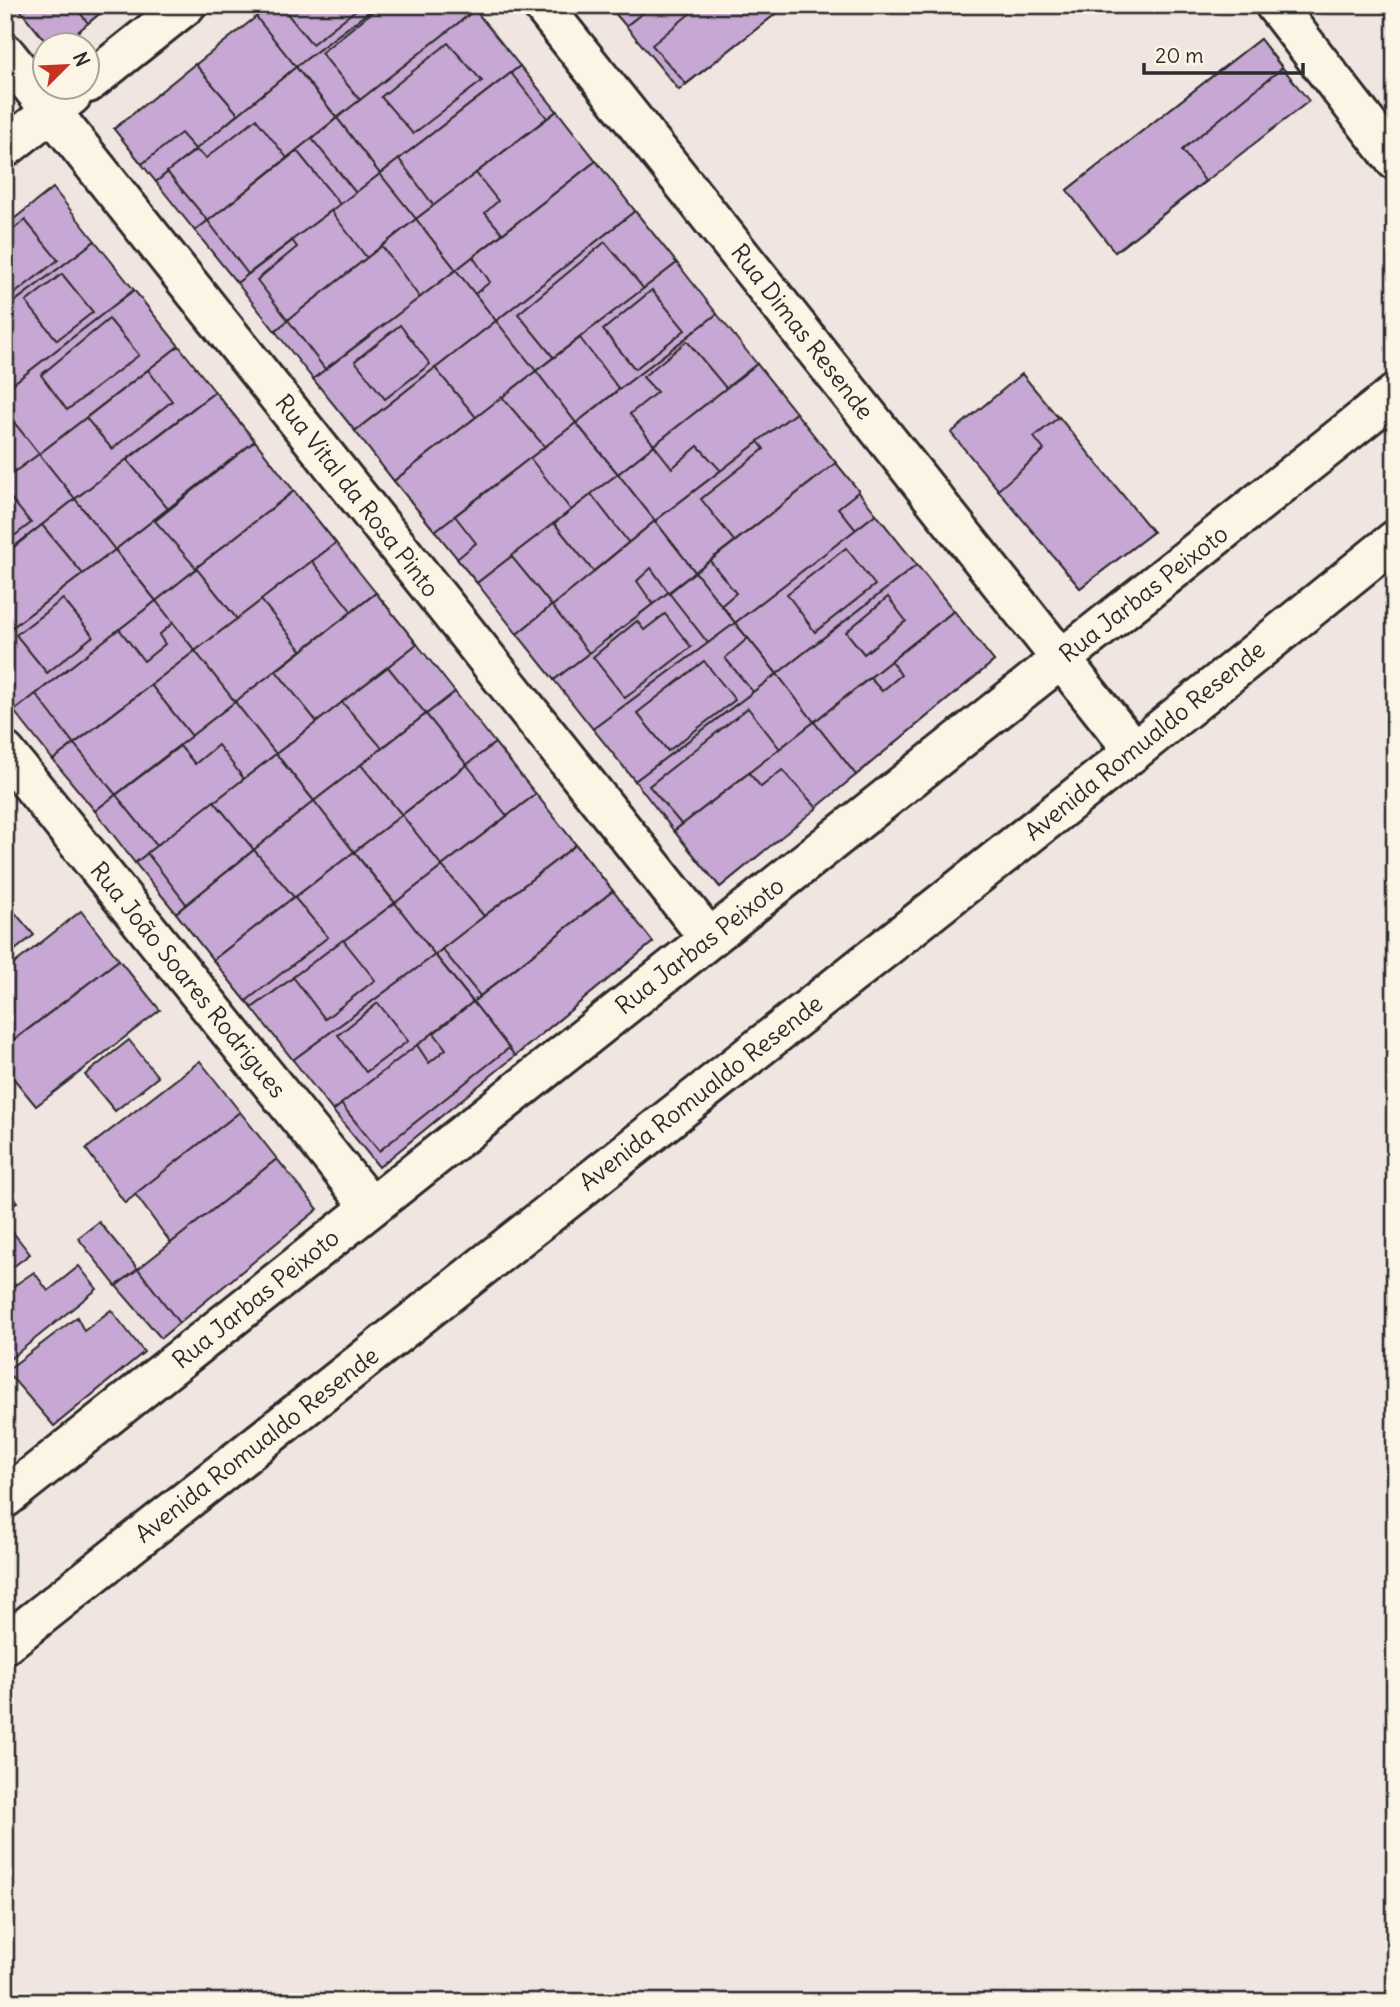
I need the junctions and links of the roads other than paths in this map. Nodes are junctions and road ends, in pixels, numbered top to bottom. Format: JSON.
{"nodes":[{"id":1,"x":186,"y":5,"type":"edge"},
{"id":2,"x":542,"y":5,"type":"edge"},
{"id":3,"x":1275,"y":5,"type":"edge"},
{"id":4,"x":5,"y":53,"type":"edge"},
{"id":5,"x":102,"y":72,"type":"edge"},
{"id":6,"x":64,"y":102,"type":"edge"},
{"id":7,"x":52,"y":111,"type":"junction"},
{"id":8,"x":5,"y":148,"type":"edge"},
{"id":9,"x":1395,"y":160,"type":"edge"},
{"id":10,"x":1395,"y":394,"type":"edge"},
{"id":11,"x":1395,"y":540,"type":"edge"},
{"id":12,"x":1062,"y":659,"type":"junction"},
{"id":13,"x":1134,"y":751,"type":"junction"},
{"id":14,"x":5,"y":752,"type":"edge"},
{"id":15,"x":709,"y":939,"type":"junction"},
{"id":16,"x":370,"y":1207,"type":"junction"},
{"id":17,"x":11,"y":1482,"type":"edge"},
{"id":18,"x":5,"y":1644,"type":"edge"}],
"edges":[{"from":1,"to":5,"type":"street"},
{"from":2,"to":12,"type":"street","name":"Rua Dimas Resende"},
{"from":3,"to":9,"type":"street"},
{"from":4,"to":7,"type":"street","name":"Rua Vital da Rosa Pinto"},
{"from":6,"to":7,"type":"street"},
{"from":7,"to":8,"type":"street"},
{"from":7,"to":15,"type":"street","name":"Rua Vital da Rosa Pinto"},
{"from":10,"to":12,"type":"street","name":"Rua Jarbas Peixoto"},
{"from":11,"to":13,"type":"street","name":"Avenida Romualdo Resende"},
{"from":12,"to":13,"type":"street","name":"Rua Dimas Resende"},
{"from":12,"to":15,"type":"street","name":"Rua Jarbas Peixoto"},
{"from":13,"to":18,"type":"street","name":"Avenida Romualdo Resende"},
{"from":14,"to":16,"type":"street","name":"Rua João Soares Rodrigues"},
{"from":15,"to":16,"type":"street","name":"Rua Jarbas Peixoto"},
{"from":16,"to":17,"type":"street","name":"Rua Jarbas Peixoto"}]}
